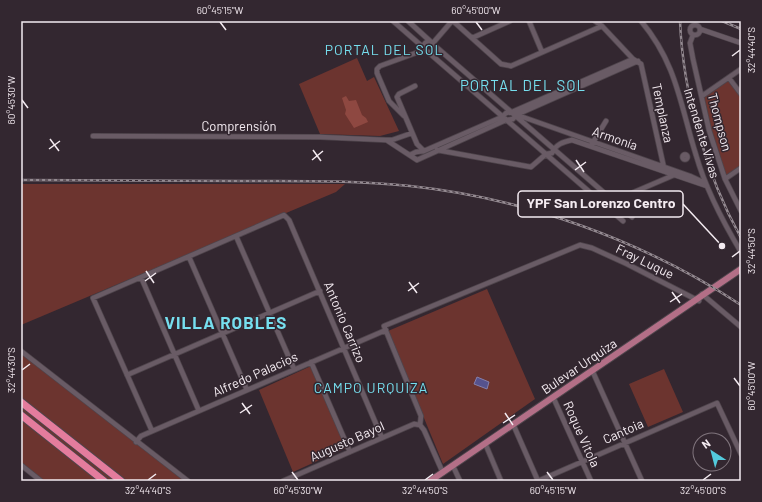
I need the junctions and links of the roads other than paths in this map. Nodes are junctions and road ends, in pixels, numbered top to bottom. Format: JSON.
{"nodes":[{"id":1,"x":393,"y":21,"type":"edge"},
{"id":2,"x":408,"y":21,"type":"edge"},
{"id":3,"x":452,"y":21,"type":"edge"},
{"id":4,"x":510,"y":21,"type":"edge"},
{"id":5,"x":529,"y":21,"type":"edge"},
{"id":6,"x":595,"y":21,"type":"edge"},
{"id":7,"x":641,"y":21,"type":"edge"},
{"id":8,"x":694,"y":23,"type":"edge"},
{"id":9,"x":602,"y":26,"type":"junction"},
{"id":10,"x":700,"y":29,"type":"junction"},
{"id":11,"x":693,"y":35,"type":"junction"},
{"id":12,"x":472,"y":38,"type":"junction"},
{"id":13,"x":432,"y":43,"type":"junction"},
{"id":14,"x":741,"y":43,"type":"edge"},
{"id":15,"x":425,"y":50,"type":"junction"},
{"id":16,"x":542,"y":52,"type":"junction"},
{"id":17,"x":635,"y":60,"type":"junction"},
{"id":18,"x":741,"y":69,"type":"edge"},
{"id":19,"x":729,"y":78,"type":"junction"},
{"id":20,"x":415,"y":86,"type":"dead end"},
{"id":21,"x":741,"y":94,"type":"edge"},
{"id":22,"x":702,"y":96,"type":"junction"},
{"id":23,"x":514,"y":114,"type":"junction"},
{"id":24,"x":404,"y":116,"type":"junction"},
{"id":25,"x":504,"y":118,"type":"junction"},
{"id":26,"x":606,"y":121,"type":"dead end"},
{"id":27,"x":412,"y":133,"type":"junction"},
{"id":28,"x":93,"y":136,"type":"dead end"},
{"id":29,"x":386,"y":140,"type":"junction"},
{"id":30,"x":592,"y":144,"type":"junction"},
{"id":31,"x":554,"y":148,"type":"junction"},
{"id":32,"x":437,"y":150,"type":"junction"},
{"id":33,"x":424,"y":151,"type":"junction"},
{"id":34,"x":429,"y":154,"type":"junction"},
{"id":35,"x":546,"y":154,"type":"junction"},
{"id":36,"x":410,"y":155,"type":"junction"},
{"id":37,"x":696,"y":155,"type":"junction"},
{"id":38,"x":688,"y":157,"type":"dead end"},
{"id":39,"x":741,"y":168,"type":"edge"},
{"id":40,"x":664,"y":169,"type":"junction"},
{"id":41,"x":674,"y":175,"type":"junction"},
{"id":42,"x":725,"y":179,"type":"junction"},
{"id":43,"x":706,"y":184,"type":"junction"},
{"id":44,"x":614,"y":201,"type":"junction"},
{"id":45,"x":604,"y":205,"type":"junction"},
{"id":46,"x":741,"y":211,"type":"edge"},
{"id":47,"x":632,"y":217,"type":"dead end"},
{"id":48,"x":623,"y":222,"type":"dead end"},
{"id":49,"x":236,"y":236,"type":"junction"},
{"id":50,"x":580,"y":245,"type":"joint"},
{"id":51,"x":741,"y":252,"type":"edge"},
{"id":52,"x":188,"y":256,"type":"junction"},
{"id":53,"x":741,"y":269,"type":"edge"},
{"id":54,"x":741,"y":272,"type":"edge"},
{"id":55,"x":141,"y":277,"type":"junction"},
{"id":56,"x":320,"y":291,"type":"junction"},
{"id":57,"x":704,"y":295,"type":"junction"},
{"id":58,"x":697,"y":300,"type":"junction"},
{"id":59,"x":270,"y":313,"type":"junction"},
{"id":60,"x":741,"y":327,"type":"edge"},
{"id":61,"x":385,"y":328,"type":"junction"},
{"id":62,"x":222,"y":334,"type":"junction"},
{"id":63,"x":344,"y":348,"type":"junction"},
{"id":64,"x":21,"y":351,"type":"edge"},
{"id":65,"x":175,"y":354,"type":"junction"},
{"id":66,"x":312,"y":362,"type":"junction"},
{"id":67,"x":294,"y":369,"type":"junction"},
{"id":68,"x":592,"y":372,"type":"junction"},
{"id":69,"x":127,"y":375,"type":"junction"},
{"id":70,"x":247,"y":390,"type":"junction"},
{"id":71,"x":554,"y":398,"type":"junction"},
{"id":72,"x":21,"y":402,"type":"edge"},
{"id":73,"x":199,"y":411,"type":"junction"},
{"id":74,"x":21,"y":416,"type":"edge"},
{"id":75,"x":420,"y":425,"type":"junction"},
{"id":76,"x":514,"y":425,"type":"junction"},
{"id":77,"x":152,"y":431,"type":"junction"},
{"id":78,"x":382,"y":438,"type":"junction"},
{"id":79,"x":136,"y":442,"type":"junction"},
{"id":80,"x":624,"y":442,"type":"junction"},
{"id":81,"x":485,"y":445,"type":"junction"},
{"id":82,"x":350,"y":452,"type":"junction"},
{"id":83,"x":741,"y":454,"type":"edge"},
{"id":84,"x":582,"y":461,"type":"junction"},
{"id":85,"x":21,"y":465,"type":"edge"},
{"id":86,"x":453,"y":467,"type":"junction"},
{"id":87,"x":443,"y":473,"type":"junction"},
{"id":88,"x":41,"y":481,"type":"edge"},
{"id":89,"x":104,"y":481,"type":"edge"},
{"id":90,"x":121,"y":481,"type":"edge"},
{"id":91,"x":188,"y":481,"type":"edge"},
{"id":92,"x":283,"y":481,"type":"edge"},
{"id":93,"x":430,"y":481,"type":"edge"},
{"id":94,"x":434,"y":481,"type":"edge"},
{"id":95,"x":460,"y":481,"type":"edge"},
{"id":96,"x":501,"y":481,"type":"edge"},
{"id":97,"x":538,"y":481,"type":"edge"},
{"id":98,"x":591,"y":481,"type":"edge"},
{"id":99,"x":642,"y":481,"type":"edge"}],
"edges":[{"from":1,"to":15,"type":"street"},
{"from":2,"to":13,"type":"street"},
{"from":3,"to":12,"type":"street"},
{"from":3,"to":13,"type":"street"},
{"from":4,"to":12,"type":"street"},
{"from":5,"to":16,"type":"street"},
{"from":6,"to":9,"type":"street"},
{"from":7,"to":37,"type":"street","name":"Intendente Vivas"},
{"from":8,"to":10,"type":"street"},
{"from":8,"to":11,"type":"street","name":"Thompson"},
{"from":9,"to":16,"type":"street"},
{"from":9,"to":17,"type":"street"},
{"from":10,"to":11,"type":"street"},
{"from":10,"to":14,"type":"street"},
{"from":11,"to":22,"type":"street","name":"Thompson"},
{"from":12,"to":16,"type":"street"},
{"from":13,"to":15,"type":"street"},
{"from":13,"to":15,"type":"street"},
{"from":13,"to":23,"type":"street"},
{"from":15,"to":24,"type":"street"},
{"from":15,"to":25,"type":"street"},
{"from":17,"to":23,"type":"street"},
{"from":17,"to":40,"type":"street","name":"Templanza"},
{"from":18,"to":19,"type":"street"},
{"from":19,"to":21,"type":"street"},
{"from":19,"to":22,"type":"street"},
{"from":20,"to":24,"type":"street"},
{"from":22,"to":42,"type":"street","name":"Thompson"},
{"from":23,"to":25,"type":"street"},
{"from":23,"to":25,"type":"street"},
{"from":23,"to":30,"type":"street","name":"Armonía"},
{"from":23,"to":31,"type":"street"},
{"from":24,"to":27,"type":"street"},
{"from":25,"to":32,"type":"street"},
{"from":25,"to":33,"type":"street"},
{"from":25,"to":35,"type":"street"},
{"from":26,"to":30,"type":"street"},
{"from":27,"to":29,"type":"street","name":"Comprensión"},
{"from":27,"to":33,"type":"street"},
{"from":28,"to":29,"type":"street","name":"Comprensión"},
{"from":29,"to":36,"type":"street","name":"Comprensión"},
{"from":30,"to":31,"type":"street","name":"Armonía"},
{"from":30,"to":40,"type":"street","name":"Armonía"},
{"from":31,"to":35,"type":"street"},
{"from":31,"to":44,"type":"street"},
{"from":32,"to":34,"type":"street"},
{"from":32,"to":35,"type":"street"},
{"from":33,"to":34,"type":"street"},
{"from":33,"to":36,"type":"street"},
{"from":34,"to":36,"type":"street"},
{"from":35,"to":45,"type":"street"},
{"from":37,"to":38,"type":"street"},
{"from":37,"to":43,"type":"street","name":"Intendente Vivas"},
{"from":39,"to":42,"type":"street"},
{"from":40,"to":41,"type":"street","name":"Armonía"},
{"from":40,"to":43,"type":"street","name":"Armonía"},
{"from":41,"to":43,"type":"street","name":"Armonía"},
{"from":41,"to":44,"type":"street"},
{"from":42,"to":46,"type":"street","name":"Thompson"},
{"from":43,"to":51,"type":"street","name":"Intendente Vivas"},
{"from":44,"to":45,"type":"street"},
{"from":44,"to":47,"type":"street"},
{"from":45,"to":48,"type":"street"},
{"from":49,"to":52,"type":"street"},
{"from":49,"to":56,"type":"street","name":"Antonio Carrizo"},
{"from":49,"to":59,"type":"street"},
{"from":50,"to":58,"type":"street","name":"Fray Luque"},
{"from":50,"to":61,"type":"street","name":"Alfredo Palacios"},
{"from":52,"to":55,"type":"street"},
{"from":52,"to":62,"type":"street"},
{"from":53,"to":57,"type":"main road","name":"Bulevar Urquiza"},
{"from":54,"to":57,"type":"main road","name":"Bulevar Urquiza"},
{"from":55,"to":65,"type":"street"},
{"from":55,"to":69,"type":"street"},
{"from":56,"to":59,"type":"street"},
{"from":56,"to":63,"type":"street","name":"Antonio Carrizo"},
{"from":57,"to":58,"type":"main road","name":"Bulevar Urquiza"},
{"from":57,"to":60,"type":"street"},
{"from":58,"to":68,"type":"main road","name":"Bulevar Urquiza"},
{"from":59,"to":62,"type":"street"},
{"from":59,"to":67,"type":"street"},
{"from":61,"to":63,"type":"street","name":"Alfredo Palacios"},
{"from":61,"to":75,"type":"street"},
{"from":62,"to":65,"type":"street"},
{"from":62,"to":70,"type":"street"},
{"from":63,"to":66,"type":"street","name":"Alfredo Palacios"},
{"from":63,"to":78,"type":"street","name":"Antonio Carrizo"},
{"from":64,"to":79,"type":"street"},
{"from":65,"to":69,"type":"street"},
{"from":65,"to":73,"type":"street"},
{"from":66,"to":67,"type":"street","name":"Alfredo Palacios"},
{"from":66,"to":82,"type":"street"},
{"from":67,"to":70,"type":"street","name":"Alfredo Palacios"},
{"from":68,"to":71,"type":"main road","name":"Bulevar Urquiza"},
{"from":68,"to":80,"type":"street"},
{"from":69,"to":77,"type":"street"},
{"from":70,"to":73,"type":"street","name":"Alfredo Palacios"},
{"from":71,"to":76,"type":"main road","name":"Bulevar Urquiza"},
{"from":71,"to":84,"type":"street","name":"Roque Vitola"},
{"from":72,"to":90,"type":"highway"},
{"from":73,"to":77,"type":"street","name":"Alfredo Palacios"},
{"from":74,"to":89,"type":"highway"},
{"from":75,"to":78,"type":"street","name":"Augusto Bayol"},
{"from":75,"to":87,"type":"street"},
{"from":76,"to":81,"type":"main road","name":"Bulevar Urquiza"},
{"from":76,"to":97,"type":"street"},
{"from":77,"to":79,"type":"street","name":"Alfredo Palacios"},
{"from":78,"to":82,"type":"street","name":"Augusto Bayol"},
{"from":79,"to":91,"type":"street"},
{"from":80,"to":83,"type":"street","name":"Cantoia"},
{"from":80,"to":84,"type":"street","name":"Cantoia"},
{"from":80,"to":99,"type":"street"},
{"from":81,"to":86,"type":"main road","name":"Bulevar Urquiza"},
{"from":81,"to":96,"type":"street"},
{"from":82,"to":92,"type":"street","name":"Augusto Bayol"},
{"from":84,"to":97,"type":"street","name":"Cantoia"},
{"from":84,"to":98,"type":"street","name":"Roque Vitola"},
{"from":85,"to":88,"type":"street"},
{"from":86,"to":87,"type":"main road","name":"Bulevar Urquiza"},
{"from":86,"to":95,"type":"street"},
{"from":87,"to":93,"type":"main road","name":"Bulevar Urquiza"},
{"from":87,"to":94,"type":"main road","name":"Bulevar Urquiza"}]}
